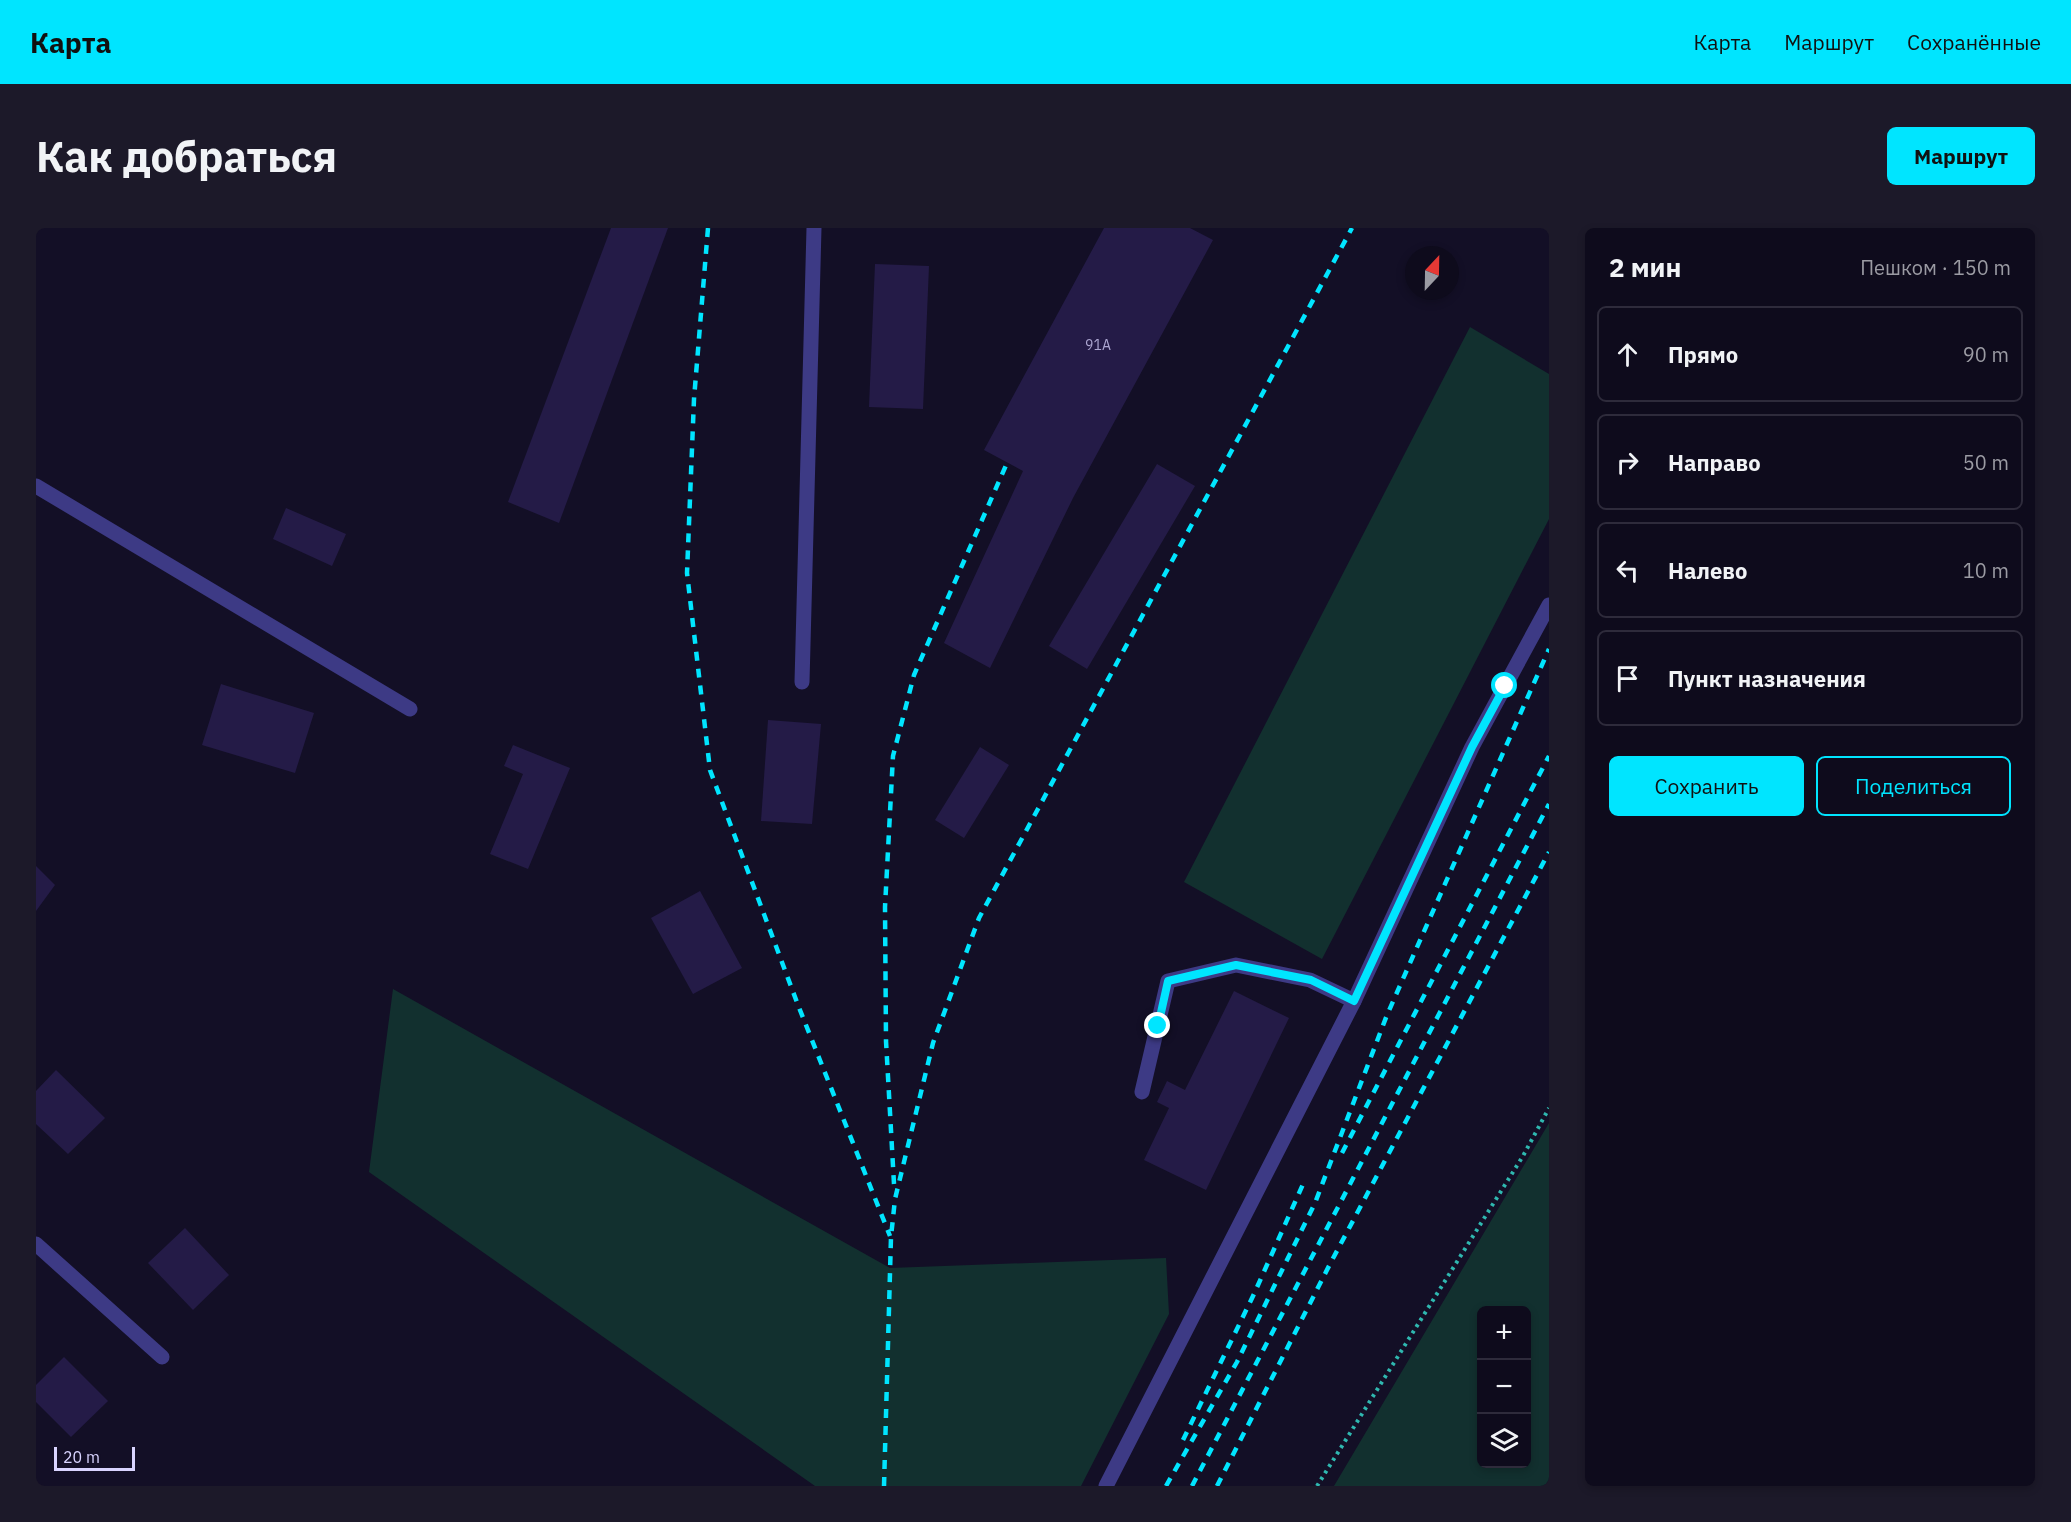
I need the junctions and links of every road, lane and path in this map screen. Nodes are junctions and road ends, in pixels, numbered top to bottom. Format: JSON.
{"nodes":[{"id":1,"x":814,"y":228,"type":"edge"},
{"id":2,"x":36,"y":486,"type":"edge"},
{"id":3,"x":1549,"y":605,"type":"edge"},
{"id":4,"x":802,"y":682,"type":"dead end"},
{"id":5,"x":410,"y":709,"type":"dead end"},
{"id":6,"x":1354,"y":1001,"type":"junction"},
{"id":7,"x":1142,"y":1092,"type":"dead end"},
{"id":8,"x":1549,"y":1108,"type":"edge"},
{"id":9,"x":36,"y":1244,"type":"edge"},
{"id":10,"x":162,"y":1357,"type":"dead end"},
{"id":11,"x":1106,"y":1486,"type":"edge"},
{"id":12,"x":1317,"y":1486,"type":"edge"}],
"edges":[{"from":1,"to":4,"type":"street"},
{"from":2,"to":5,"type":"street"},
{"from":3,"to":6,"type":"street"},
{"from":6,"to":7,"type":"street"},
{"from":6,"to":11,"type":"street"},
{"from":8,"to":12,"type":"path"},
{"from":9,"to":10,"type":"street"}]}
